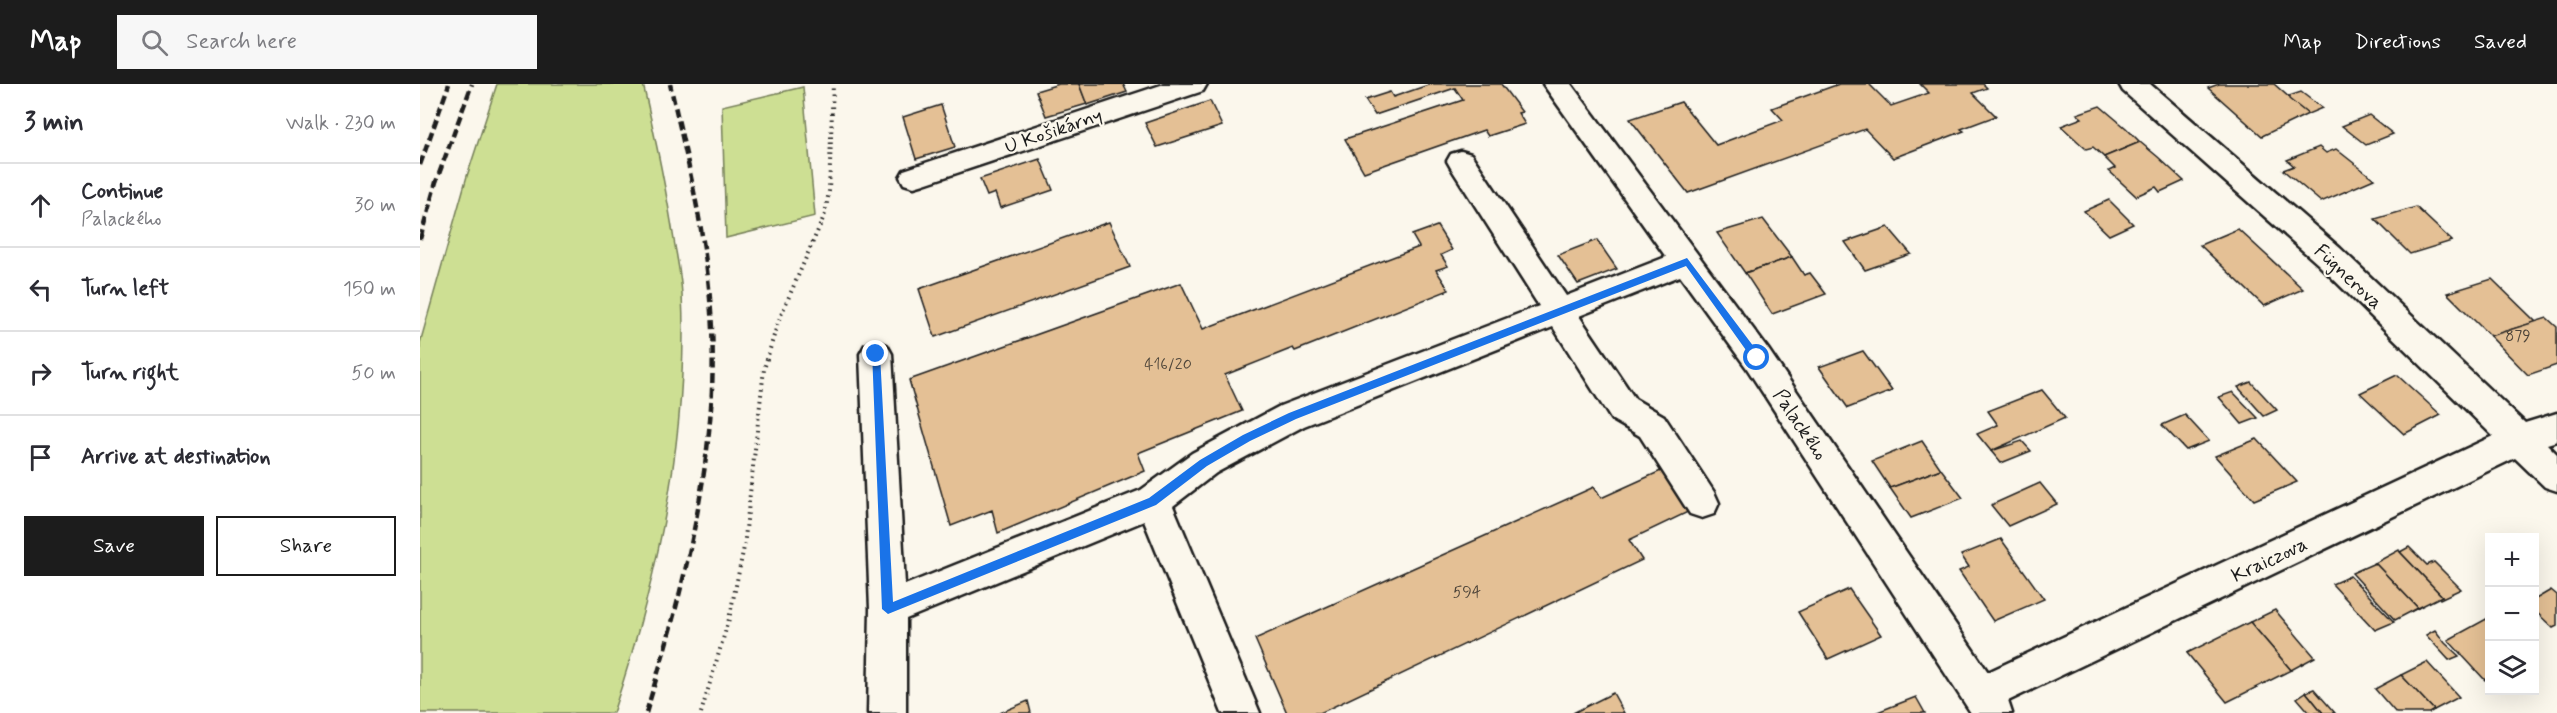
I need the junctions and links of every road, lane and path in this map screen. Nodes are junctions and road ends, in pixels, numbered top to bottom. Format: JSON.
{"nodes":[{"id":1,"x":833,"y":84,"type":"edge"},
{"id":2,"x":1193,"y":84,"type":"edge"},
{"id":3,"x":1557,"y":84,"type":"edge"},
{"id":4,"x":2133,"y":84,"type":"edge"},
{"id":5,"x":1461,"y":160,"type":"dead end"},
{"id":6,"x":914,"y":177,"type":"dead end"},
{"id":7,"x":1687,"y":261,"type":"junction"},
{"id":8,"x":1558,"y":313,"type":"junction"},
{"id":9,"x":876,"y":354,"type":"dead end"},
{"id":10,"x":2557,"y":427,"type":"edge"},
{"id":11,"x":2521,"y":439,"type":"junction"},
{"id":12,"x":2557,"y":476,"type":"edge"},
{"id":13,"x":1153,"y":501,"type":"junction"},
{"id":14,"x":1702,"y":503,"type":"dead end"},
{"id":15,"x":888,"y":609,"type":"junction"},
{"id":16,"x":1988,"y":704,"type":"edge"},
{"id":17,"x":701,"y":713,"type":"edge"},
{"id":18,"x":887,"y":713,"type":"edge"},
{"id":19,"x":1241,"y":713,"type":"edge"}],
"edges":[{"from":1,"to":17,"type":"path"},
{"from":2,"to":6,"type":"street","name":"U Košikárny"},
{"from":3,"to":7,"type":"street","name":"Palackého"},
{"from":4,"to":11,"type":"street","name":"Fügnerova"},
{"from":5,"to":8,"type":"street"},
{"from":7,"to":8,"type":"street"},
{"from":7,"to":16,"type":"street","name":"Palackého"},
{"from":8,"to":13,"type":"street"},
{"from":8,"to":14,"type":"street"},
{"from":9,"to":15,"type":"street"},
{"from":10,"to":11,"type":"street","name":"Kraiczova"},
{"from":11,"to":12,"type":"street","name":"Fügnerova"},
{"from":11,"to":16,"type":"street","name":"Kraiczova"},
{"from":13,"to":15,"type":"street"},
{"from":13,"to":19,"type":"street"},
{"from":15,"to":18,"type":"street"}]}
